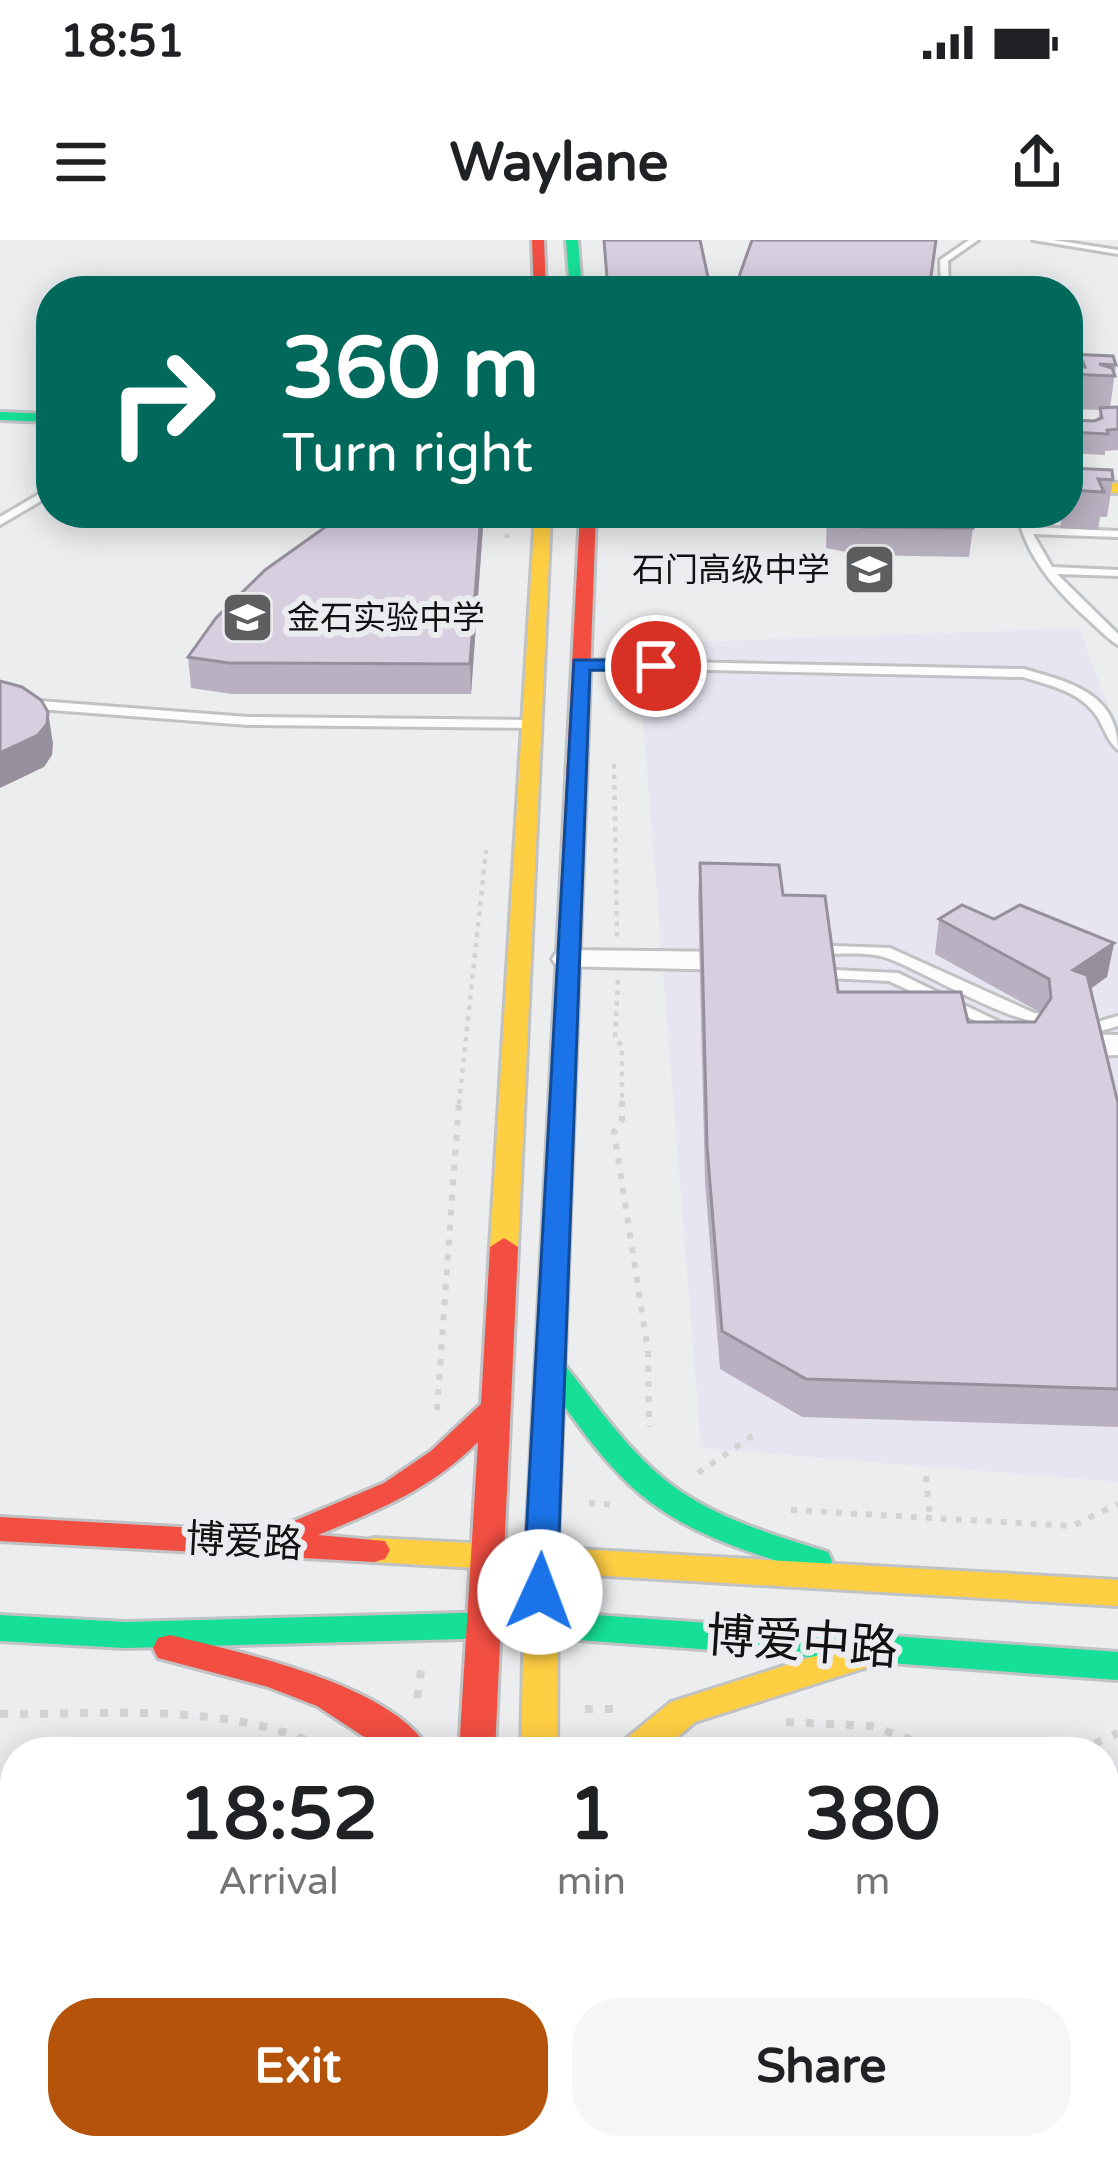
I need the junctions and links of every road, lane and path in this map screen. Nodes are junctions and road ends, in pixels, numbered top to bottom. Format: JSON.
{"nodes":[{"id":1,"x":538,"y":240,"type":"edge"},
{"id":2,"x":572,"y":240,"type":"edge"},
{"id":3,"x":974,"y":240,"type":"edge"},
{"id":4,"x":1037,"y":240,"type":"edge"},
{"id":5,"x":1118,"y":252,"type":"edge"},
{"id":6,"x":539,"y":276,"type":"edge"},
{"id":7,"x":575,"y":276,"type":"edge"},
{"id":8,"x":945,"y":276,"type":"edge"},
{"id":9,"x":0,"y":416,"type":"edge"},
{"id":10,"x":36,"y":417,"type":"edge"},
{"id":11,"x":0,"y":429,"type":"edge"},
{"id":12,"x":36,"y":430,"type":"edge"},
{"id":13,"x":1083,"y":475,"type":"edge"},
{"id":14,"x":1118,"y":477,"type":"edge"},
{"id":15,"x":1083,"y":487,"type":"edge"},
{"id":16,"x":1118,"y":488,"type":"edge"},
{"id":17,"x":36,"y":499,"type":"edge"},
{"id":18,"x":0,"y":522,"type":"edge"},
{"id":19,"x":543,"y":528,"type":"edge"},
{"id":20,"x":587,"y":528,"type":"edge"},
{"id":21,"x":1024,"y":530,"type":"joint"},
{"id":22,"x":1118,"y":533,"type":"edge"},
{"id":23,"x":1047,"y":570,"type":"junction"},
{"id":24,"x":1118,"y":573,"type":"edge"},
{"id":25,"x":1118,"y":640,"type":"edge"},
{"id":26,"x":581,"y":664,"type":"junction"},
{"id":27,"x":0,"y":701,"type":"edge"},
{"id":28,"x":532,"y":724,"type":"junction"},
{"id":29,"x":1118,"y":746,"type":"edge"},
{"id":30,"x":616,"y":800,"type":"dead end"},
{"id":31,"x":488,"y":839,"type":"dead end"},
{"id":32,"x":617,"y":935,"type":"dead end"},
{"id":33,"x":799,"y":950,"type":"edge"},
{"id":34,"x":568,"y":958,"type":"junction"},
{"id":35,"x":745,"y":959,"type":"edge"},
{"id":36,"x":804,"y":974,"type":"edge"},
{"id":37,"x":618,"y":986,"type":"dead end"},
{"id":38,"x":1114,"y":1030,"type":"edge"},
{"id":39,"x":1047,"y":1091,"type":"edge"},
{"id":40,"x":550,"y":1366,"type":"junction"},
{"id":41,"x":496,"y":1407,"type":"junction"},
{"id":42,"x":436,"y":1411,"type":"dead end"},
{"id":43,"x":754,"y":1434,"type":"dead end"},
{"id":44,"x":652,"y":1436,"type":"dead end"},
{"id":45,"x":926,"y":1476,"type":"dead end"},
{"id":46,"x":707,"y":1490,"type":"dead end"},
{"id":47,"x":1118,"y":1504,"type":"edge"},
{"id":48,"x":778,"y":1510,"type":"dead end"},
{"id":49,"x":930,"y":1518,"type":"junction"},
{"id":50,"x":0,"y":1529,"type":"edge"},
{"id":51,"x":268,"y":1542,"type":"junction"},
{"id":52,"x":488,"y":1557,"type":"junction"},
{"id":53,"x":541,"y":1560,"type":"junction"},
{"id":54,"x":866,"y":1579,"type":"junction"},
{"id":55,"x":1118,"y":1593,"type":"edge"},
{"id":56,"x":486,"y":1624,"type":"junction"},
{"id":57,"x":538,"y":1624,"type":"junction"},
{"id":58,"x":0,"y":1628,"type":"edge"},
{"id":59,"x":125,"y":1635,"type":"junction"},
{"id":60,"x":882,"y":1649,"type":"junction"},
{"id":61,"x":1118,"y":1666,"type":"edge"},
{"id":62,"x":0,"y":1714,"type":"edge"},
{"id":63,"x":768,"y":1722,"type":"dead end"},
{"id":64,"x":305,"y":1737,"type":"edge"},
{"id":65,"x":400,"y":1737,"type":"edge"},
{"id":66,"x":478,"y":1737,"type":"edge"},
{"id":67,"x":539,"y":1737,"type":"edge"},
{"id":68,"x":653,"y":1737,"type":"edge"},
{"id":69,"x":903,"y":1737,"type":"edge"}],
"edges":[{"from":1,"to":6,"type":"main road"},
{"from":2,"to":7,"type":"main road"},
{"from":3,"to":8,"type":"lane"},
{"from":4,"to":5,"type":"lane"},
{"from":9,"to":10,"type":"main road"},
{"from":11,"to":12,"type":"main road"},
{"from":13,"to":14,"type":"main road"},
{"from":15,"to":16,"type":"main road"},
{"from":17,"to":18,"type":"lane"},
{"from":19,"to":28,"type":"main road"},
{"from":20,"to":26,"type":"main road"},
{"from":21,"to":22,"type":"lane"},
{"from":21,"to":23,"type":"lane"},
{"from":23,"to":24,"type":"lane"},
{"from":23,"to":25,"type":"lane"},
{"from":26,"to":29,"type":"lane"},
{"from":26,"to":34,"type":"main road"},
{"from":27,"to":28,"type":"lane"},
{"from":28,"to":41,"type":"main road"},
{"from":30,"to":32,"type":"path"},
{"from":31,"to":42,"type":"path"},
{"from":33,"to":38,"type":"lane"},
{"from":34,"to":35,"type":"street"},
{"from":34,"to":40,"type":"main road"},
{"from":36,"to":38,"type":"lane"},
{"from":37,"to":44,"type":"path"},
{"from":38,"to":39,"type":"street"},
{"from":40,"to":53,"type":"main road"},
{"from":40,"to":54,"type":"main road"},
{"from":41,"to":51,"type":"main road"},
{"from":41,"to":52,"type":"main road"},
{"from":43,"to":46,"type":"path"},
{"from":45,"to":49,"type":"path"},
{"from":47,"to":49,"type":"path"},
{"from":48,"to":49,"type":"path"},
{"from":50,"to":51,"type":"main road","name":"博爱路"},
{"from":51,"to":52,"type":"main road","name":"博爱路"},
{"from":52,"to":53,"type":"main road","name":"博爱中路"},
{"from":52,"to":56,"type":"main road"},
{"from":53,"to":54,"type":"main road","name":"博爱中路"},
{"from":53,"to":57,"type":"main road"},
{"from":54,"to":55,"type":"main road","name":"博爱中路"},
{"from":56,"to":57,"type":"main road","name":"博爱中路"},
{"from":56,"to":59,"type":"main road"},
{"from":56,"to":66,"type":"main road"},
{"from":57,"to":60,"type":"main road","name":"博爱中路"},
{"from":57,"to":67,"type":"main road"},
{"from":58,"to":59,"type":"main road"},
{"from":59,"to":65,"type":"main road"},
{"from":60,"to":61,"type":"main road","name":"博爱中路"},
{"from":60,"to":68,"type":"main road"},
{"from":62,"to":64,"type":"path"},
{"from":63,"to":69,"type":"path"}]}
